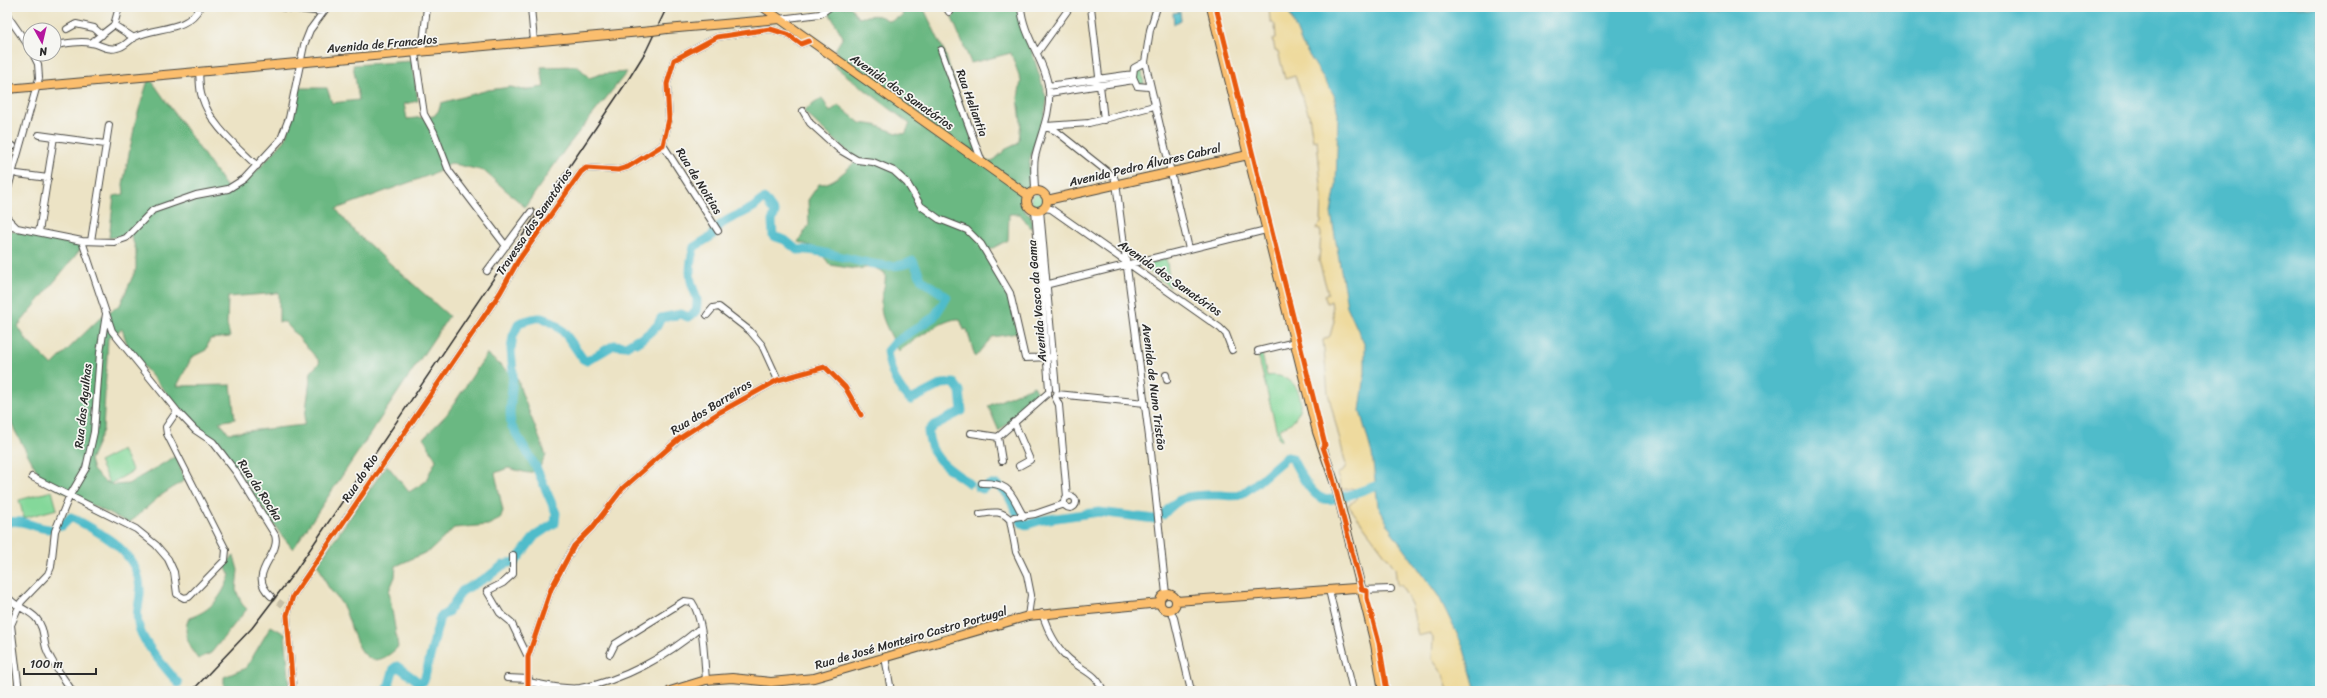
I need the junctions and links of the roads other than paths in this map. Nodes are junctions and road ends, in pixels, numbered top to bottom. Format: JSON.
{"nodes":[{"id":1,"x":119,"y":7,"type":"edge"},
{"id":2,"x":200,"y":7,"type":"edge"},
{"id":3,"x":280,"y":7,"type":"edge"},
{"id":4,"x":427,"y":7,"type":"edge"},
{"id":5,"x":531,"y":7,"type":"edge"},
{"id":6,"x":762,"y":7,"type":"edge"},
{"id":7,"x":830,"y":7,"type":"edge"},
{"id":8,"x":1021,"y":7,"type":"edge"},
{"id":9,"x":1070,"y":7,"type":"edge"},
{"id":10,"x":1092,"y":7,"type":"edge"},
{"id":11,"x":1158,"y":7,"type":"edge"},
{"id":12,"x":1211,"y":7,"type":"edge"},
{"id":13,"x":325,"y":9,"type":"edge"},
{"id":14,"x":7,"y":15,"type":"edge"},
{"id":15,"x":780,"y":19,"type":"junction"},
{"id":16,"x":760,"y":21,"type":"junction"},
{"id":17,"x":114,"y":25,"type":"junction"},
{"id":18,"x":67,"y":29,"type":"dead end"},
{"id":19,"x":102,"y":35,"type":"junction"},
{"id":20,"x":22,"y":37,"type":"edge"},
{"id":21,"x":134,"y":38,"type":"junction"},
{"id":22,"x":809,"y":41,"type":"junction"},
{"id":23,"x":534,"y":42,"type":"junction"},
{"id":24,"x":91,"y":43,"type":"junction"},
{"id":25,"x":62,"y":45,"type":"edge"},
{"id":26,"x":941,"y":50,"type":"dead end"},
{"id":27,"x":419,"y":52,"type":"junction"},
{"id":28,"x":1037,"y":52,"type":"junction"},
{"id":29,"x":37,"y":62,"type":"edge"},
{"id":30,"x":1145,"y":62,"type":"junction"},
{"id":31,"x":299,"y":63,"type":"junction"},
{"id":32,"x":199,"y":72,"type":"junction"},
{"id":33,"x":1133,"y":77,"type":"junction"},
{"id":34,"x":1099,"y":82,"type":"junction"},
{"id":35,"x":38,"y":86,"type":"junction"},
{"id":36,"x":1048,"y":86,"type":"junction"},
{"id":37,"x":1149,"y":87,"type":"junction"},
{"id":38,"x":7,"y":89,"type":"edge"},
{"id":39,"x":1049,"y":93,"type":"junction"},
{"id":40,"x":1154,"y":106,"type":"junction"},
{"id":41,"x":803,"y":111,"type":"dead end"},
{"id":42,"x":1104,"y":120,"type":"junction"},
{"id":43,"x":109,"y":125,"type":"dead end"},
{"id":44,"x":1044,"y":126,"type":"junction"},
{"id":45,"x":38,"y":135,"type":"dead end"},
{"id":46,"x":54,"y":137,"type":"junction"},
{"id":47,"x":105,"y":144,"type":"junction"},
{"id":48,"x":663,"y":145,"type":"junction"},
{"id":49,"x":1248,"y":155,"type":"junction"},
{"id":50,"x":982,"y":162,"type":"junction"},
{"id":51,"x":257,"y":166,"type":"junction"},
{"id":52,"x":1170,"y":171,"type":"junction"},
{"id":53,"x":17,"y":174,"type":"dead end"},
{"id":54,"x":48,"y":178,"type":"junction"},
{"id":55,"x":1116,"y":183,"type":"junction"},
{"id":56,"x":7,"y":192,"type":"edge"},
{"id":57,"x":1032,"y":193,"type":"junction"},
{"id":58,"x":1041,"y":207,"type":"junction"},
{"id":59,"x":531,"y":212,"type":"dead end"},
{"id":60,"x":7,"y":218,"type":"edge"},
{"id":61,"x":7,"y":226,"type":"edge"},
{"id":62,"x":16,"y":227,"type":"junction"},
{"id":63,"x":717,"y":230,"type":"dead end"},
{"id":64,"x":1266,"y":230,"type":"junction"},
{"id":65,"x":39,"y":232,"type":"junction"},
{"id":66,"x":82,"y":241,"type":"junction"},
{"id":67,"x":91,"y":241,"type":"junction"},
{"id":68,"x":506,"y":246,"type":"junction"},
{"id":69,"x":1189,"y":248,"type":"junction"},
{"id":70,"x":1127,"y":265,"type":"junction"},
{"id":71,"x":487,"y":271,"type":"dead end"},
{"id":72,"x":1044,"y":286,"type":"junction"},
{"id":73,"x":500,"y":293,"type":"joint"},
{"id":74,"x":106,"y":313,"type":"junction"},
{"id":75,"x":707,"y":315,"type":"dead end"},
{"id":76,"x":1292,"y":342,"type":"junction"},
{"id":77,"x":1232,"y":350,"type":"dead end"},
{"id":78,"x":1258,"y":351,"type":"dead end"},
{"id":79,"x":1050,"y":357,"type":"junction"},
{"id":80,"x":778,"y":380,"type":"junction"},
{"id":81,"x":1053,"y":393,"type":"junction"},
{"id":82,"x":1145,"y":403,"type":"junction"},
{"id":83,"x":177,"y":411,"type":"junction"},
{"id":84,"x":861,"y":415,"type":"dead end"},
{"id":85,"x":1014,"y":422,"type":"junction"},
{"id":86,"x":971,"y":433,"type":"dead end"},
{"id":87,"x":998,"y":437,"type":"junction"},
{"id":88,"x":1002,"y":460,"type":"dead end"},
{"id":89,"x":1019,"y":466,"type":"dead end"},
{"id":90,"x":32,"y":476,"type":"dead end"},
{"id":91,"x":982,"y":483,"type":"dead end"},
{"id":92,"x":69,"y":497,"type":"junction"},
{"id":93,"x":1067,"y":497,"type":"junction"},
{"id":94,"x":1064,"y":504,"type":"junction"},
{"id":95,"x":980,"y":514,"type":"dead end"},
{"id":96,"x":1017,"y":518,"type":"junction"},
{"id":97,"x":514,"y":560,"type":"dead end"},
{"id":98,"x":1391,"y":589,"type":"dead end"},
{"id":99,"x":1329,"y":590,"type":"junction"},
{"id":100,"x":1362,"y":590,"type":"junction"},
{"id":101,"x":1166,"y":594,"type":"junction"},
{"id":102,"x":7,"y":596,"type":"edge"},
{"id":103,"x":271,"y":596,"type":"tunnel mouth"},
{"id":104,"x":1176,"y":601,"type":"junction"},
{"id":105,"x":1160,"y":603,"type":"junction"},
{"id":106,"x":20,"y":606,"type":"junction"},
{"id":107,"x":1170,"y":610,"type":"junction"},
{"id":108,"x":1042,"y":613,"type":"junction"},
{"id":109,"x":1028,"y":616,"type":"junction"},
{"id":110,"x":700,"y":628,"type":"junction"},
{"id":111,"x":610,"y":654,"type":"dead end"},
{"id":112,"x":528,"y":657,"type":"junction"},
{"id":113,"x":885,"y":657,"type":"junction"},
{"id":114,"x":507,"y":678,"type":"dead end"},
{"id":115,"x":529,"y":680,"type":"junction"},
{"id":116,"x":706,"y":680,"type":"junction"},
{"id":117,"x":19,"y":691,"type":"edge"},
{"id":118,"x":72,"y":691,"type":"edge"},
{"id":119,"x":293,"y":691,"type":"edge"},
{"id":120,"x":528,"y":691,"type":"edge"},
{"id":121,"x":670,"y":691,"type":"edge"},
{"id":122,"x":891,"y":691,"type":"edge"},
{"id":123,"x":1103,"y":691,"type":"edge"},
{"id":124,"x":1192,"y":691,"type":"edge"},
{"id":125,"x":1353,"y":691,"type":"edge"},
{"id":126,"x":1384,"y":691,"type":"edge"}],
"edges":[{"from":1,"to":17,"type":"street"},
{"from":2,"to":21,"type":"street"},
{"from":3,"to":13,"type":"street"},
{"from":4,"to":27,"type":"street"},
{"from":5,"to":23,"type":"street"},
{"from":6,"to":15,"type":"main road","name":"Avenida dos Sanatórios"},
{"from":6,"to":16,"type":"main road"},
{"from":7,"to":15,"type":"street"},
{"from":8,"to":28,"type":"street"},
{"from":9,"to":28,"type":"street"},
{"from":10,"to":34,"type":"street"},
{"from":11,"to":30,"type":"street"},
{"from":12,"to":49,"type":"main road"},
{"from":13,"to":31,"type":"street"},
{"from":14,"to":20,"type":"street"},
{"from":15,"to":16,"type":"main road","name":"Avenida de Francelos"},
{"from":15,"to":22,"type":"main road","name":"Avenida dos Sanatórios"},
{"from":16,"to":23,"type":"main road","name":"Avenida de Francelos","bridge":true},
{"from":17,"to":19,"type":"street"},
{"from":17,"to":21,"type":"street"},
{"from":18,"to":19,"type":"street"},
{"from":19,"to":24,"type":"street"},
{"from":21,"to":24,"type":"street"},
{"from":22,"to":48,"type":"street"},
{"from":22,"to":50,"type":"main road","name":"Avenida dos Sanatórios"},
{"from":23,"to":27,"type":"main road","name":"Avenida de Francelos"},
{"from":24,"to":25,"type":"street"},
{"from":26,"to":50,"type":"street","name":"Rua Heliantia"},
{"from":27,"to":31,"type":"main road","name":"Avenida de Francelos"},
{"from":27,"to":68,"type":"street"},
{"from":28,"to":36,"type":"street"},
{"from":29,"to":35,"type":"street"},
{"from":30,"to":33,"type":"street"},
{"from":30,"to":37,"type":"street"},
{"from":31,"to":32,"type":"main road","name":"Avenida de Francelos"},
{"from":31,"to":51,"type":"street"},
{"from":32,"to":35,"type":"main road","name":"Avenida de Francelos"},
{"from":32,"to":51,"type":"street"},
{"from":33,"to":34,"type":"street"},
{"from":33,"to":37,"type":"street"},
{"from":34,"to":36,"type":"street"},
{"from":34,"to":39,"type":"street"},
{"from":34,"to":42,"type":"street"},
{"from":35,"to":38,"type":"main road","name":"Avenida de Francelos"},
{"from":35,"to":56,"type":"street"},
{"from":36,"to":39,"type":"street"},
{"from":37,"to":40,"type":"street"},
{"from":39,"to":44,"type":"street"},
{"from":40,"to":42,"type":"street"},
{"from":40,"to":52,"type":"street"},
{"from":41,"to":79,"type":"street"},
{"from":42,"to":44,"type":"street"},
{"from":43,"to":47,"type":"street"},
{"from":44,"to":55,"type":"street"},
{"from":44,"to":57,"type":"street"},
{"from":45,"to":46,"type":"street"},
{"from":46,"to":47,"type":"street"},
{"from":46,"to":54,"type":"street"},
{"from":47,"to":67,"type":"street"},
{"from":48,"to":63,"type":"street","name":"Rua de Noitias"},
{"from":48,"to":73,"type":"street","name":"Travessa dos Sanatórios"},
{"from":49,"to":52,"type":"main road","name":"Avenida Pedro Álvares Cabral"},
{"from":49,"to":64,"type":"main road"},
{"from":50,"to":57,"type":"main road","name":"Avenida dos Sanatórios"},
{"from":51,"to":67,"type":"street"},
{"from":52,"to":55,"type":"main road","name":"Avenida Pedro Álvares Cabral"},
{"from":52,"to":69,"type":"street"},
{"from":53,"to":54,"type":"street"},
{"from":54,"to":65,"type":"street"},
{"from":55,"to":58,"type":"main road","name":"Avenida Pedro Álvares Cabral"},
{"from":55,"to":70,"type":"street","name":"Avenida de Nuno Tristão"},
{"from":57,"to":58,"type":"main road","name":"Avenida dos Sanatórios"},
{"from":57,"to":58,"type":"main road"},
{"from":58,"to":70,"type":"street","name":"Avenida dos Sanatórios"},
{"from":58,"to":72,"type":"street","name":"Avenida Vasco da Gama"},
{"from":59,"to":68,"type":"street"},
{"from":60,"to":62,"type":"street"},
{"from":61,"to":62,"type":"street"},
{"from":62,"to":65,"type":"street"},
{"from":64,"to":69,"type":"street"},
{"from":64,"to":76,"type":"main road"},
{"from":65,"to":66,"type":"street"},
{"from":66,"to":67,"type":"street"},
{"from":66,"to":74,"type":"street"},
{"from":68,"to":71,"type":"street"},
{"from":69,"to":70,"type":"street"},
{"from":70,"to":72,"type":"street"},
{"from":70,"to":77,"type":"street","name":"Avenida dos Sanatórios"},
{"from":70,"to":82,"type":"street","name":"Avenida de Nuno Tristão"},
{"from":72,"to":79,"type":"street","name":"Avenida Vasco da Gama"},
{"from":73,"to":119,"type":"street","name":"Rua do Rio"},
{"from":74,"to":83,"type":"street"},
{"from":74,"to":92,"type":"street","name":"Rua das Agulhas"},
{"from":75,"to":80,"type":"street"},
{"from":76,"to":78,"type":"street"},
{"from":76,"to":100,"type":"main road"},
{"from":79,"to":81,"type":"street","name":"Avenida Vasco da Gama"},
{"from":80,"to":84,"type":"street","name":"Rua dos Barreiros"},
{"from":80,"to":112,"type":"street","name":"Rua dos Barreiros"},
{"from":81,"to":82,"type":"street"},
{"from":81,"to":85,"type":"street"},
{"from":81,"to":93,"type":"street","name":"Avenida Vasco da Gama"},
{"from":82,"to":101,"type":"street","name":"Avenida de Nuno Tristão"},
{"from":83,"to":92,"type":"street"},
{"from":83,"to":103,"type":"street","name":"Rua da Rocha"},
{"from":85,"to":87,"type":"street"},
{"from":85,"to":89,"type":"street"},
{"from":86,"to":87,"type":"street"},
{"from":87,"to":88,"type":"street"},
{"from":90,"to":92,"type":"street"},
{"from":91,"to":96,"type":"street"},
{"from":92,"to":106,"type":"street","name":"Rua das Agulhas"},
{"from":93,"to":94,"type":"street"},
{"from":93,"to":94,"type":"street","name":"Avenida Vasco da Gama"},
{"from":94,"to":96,"type":"street"},
{"from":95,"to":96,"type":"street"},
{"from":96,"to":109,"type":"street"},
{"from":97,"to":112,"type":"street"},
{"from":98,"to":100,"type":"street"},
{"from":99,"to":100,"type":"main road"},
{"from":99,"to":104,"type":"main road"},
{"from":99,"to":125,"type":"street"},
{"from":100,"to":126,"type":"main road"},
{"from":101,"to":104,"type":"main road"},
{"from":101,"to":105,"type":"main road"},
{"from":102,"to":106,"type":"street"},
{"from":104,"to":107,"type":"main road"},
{"from":105,"to":107,"type":"main road"},
{"from":105,"to":108,"type":"main road","name":"Rua de José Monteiro Castro Portugal"},
{"from":106,"to":117,"type":"street","name":"Rua das Agulhas"},
{"from":106,"to":118,"type":"street"},
{"from":107,"to":124,"type":"street"},
{"from":108,"to":109,"type":"main road","name":"Rua de José Monteiro Castro Portugal"},
{"from":108,"to":123,"type":"street"},
{"from":109,"to":113,"type":"main road","name":"Rua de José Monteiro Castro Portugal"},
{"from":110,"to":111,"type":"street"},
{"from":110,"to":115,"type":"street"},
{"from":110,"to":116,"type":"street"},
{"from":112,"to":115,"type":"street","name":"Rua dos Barreiros"},
{"from":113,"to":116,"type":"main road","name":"Rua de José Monteiro Castro Portugal"},
{"from":113,"to":122,"type":"street"},
{"from":114,"to":115,"type":"street"},
{"from":115,"to":120,"type":"street","name":"Rua dos Barreiros"},
{"from":116,"to":121,"type":"main road","name":"Rua de José Monteiro Castro Portugal"}]}
